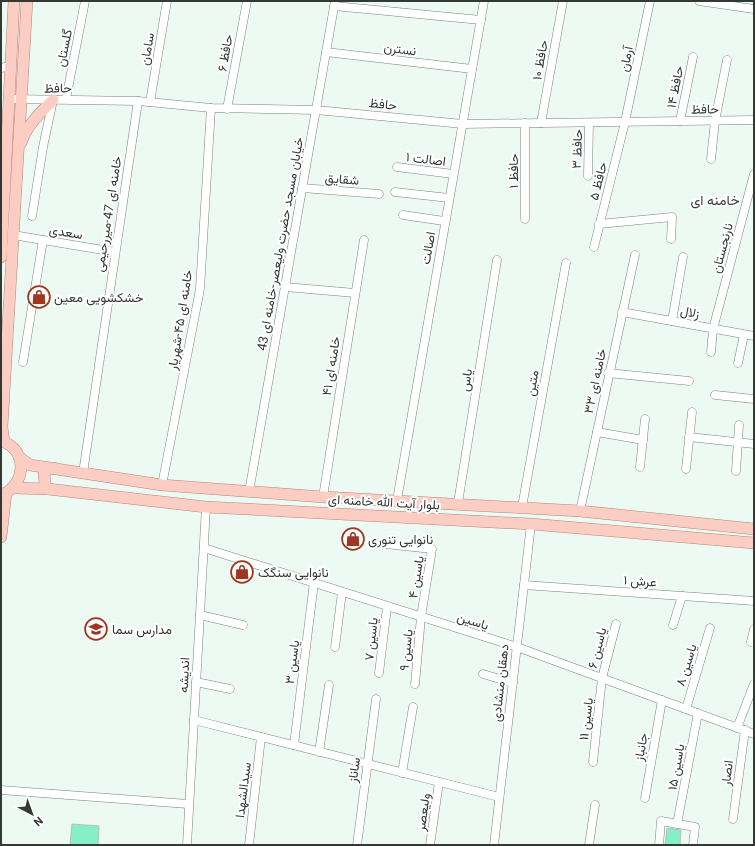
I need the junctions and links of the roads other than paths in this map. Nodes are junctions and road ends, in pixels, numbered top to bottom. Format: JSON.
{"nodes":[{"id":1,"x":14,"y":1,"type":"edge"},
{"id":2,"x":27,"y":1,"type":"edge"},
{"id":3,"x":85,"y":1,"type":"edge"},
{"id":4,"x":167,"y":1,"type":"edge"},
{"id":5,"x":247,"y":1,"type":"edge"},
{"id":6,"x":484,"y":1,"type":"edge"},
{"id":7,"x":563,"y":1,"type":"edge"},
{"id":8,"x":650,"y":1,"type":"edge"},
{"id":9,"x":699,"y":1,"type":"edge"},
{"id":10,"x":335,"y":3,"type":"edge"},
{"id":11,"x":754,"y":9,"type":"edge"},
{"id":12,"x":481,"y":20,"type":"junction"},
{"id":13,"x":326,"y":52,"type":"junction"},
{"id":14,"x":693,"y":57,"type":"dead end"},
{"id":15,"x":727,"y":60,"type":"dead end"},
{"id":16,"x":6,"y":67,"type":"edge"},
{"id":17,"x":472,"y":69,"type":"junction"},
{"id":18,"x":15,"y":99,"type":"junction"},
{"id":19,"x":66,"y":99,"type":"junction"},
{"id":20,"x":53,"y":100,"type":"junction"},
{"id":21,"x":138,"y":101,"type":"junction"},
{"id":22,"x":150,"y":102,"type":"junction"},
{"id":23,"x":211,"y":108,"type":"junction"},
{"id":24,"x":227,"y":108,"type":"junction"},
{"id":25,"x":316,"y":110,"type":"junction"},
{"id":26,"x":754,"y":120,"type":"edge"},
{"id":27,"x":680,"y":121,"type":"junction"},
{"id":28,"x":715,"y":121,"type":"junction"},
{"id":29,"x":625,"y":122,"type":"junction"},
{"id":30,"x":540,"y":123,"type":"junction"},
{"id":31,"x":589,"y":123,"type":"junction"},
{"id":32,"x":463,"y":124,"type":"junction"},
{"id":33,"x":525,"y":124,"type":"junction"},
{"id":34,"x":18,"y":153,"type":"junction"},
{"id":35,"x":711,"y":159,"type":"dead end"},
{"id":36,"x":397,"y":167,"type":"dead end"},
{"id":37,"x":453,"y":174,"type":"junction"},
{"id":38,"x":754,"y":174,"type":"edge"},
{"id":39,"x":588,"y":176,"type":"dead end"},
{"id":40,"x":302,"y":188,"type":"junction"},
{"id":41,"x":395,"y":192,"type":"dead end"},
{"id":42,"x":379,"y":194,"type":"dead end"},
{"id":43,"x":449,"y":198,"type":"junction"},
{"id":44,"x":403,"y":215,"type":"dead end"},
{"id":45,"x":32,"y":216,"type":"dead end"},
{"id":46,"x":525,"y":219,"type":"dead end"},
{"id":47,"x":444,"y":221,"type":"junction"},
{"id":48,"x":599,"y":224,"type":"junction"},
{"id":49,"x":13,"y":235,"type":"junction"},
{"id":50,"x":2,"y":239,"type":"edge"},
{"id":51,"x":671,"y":239,"type":"dead end"},
{"id":52,"x":43,"y":240,"type":"junction"},
{"id":53,"x":364,"y":240,"type":"dead end"},
{"id":54,"x":594,"y":246,"type":"dead end"},
{"id":55,"x":115,"y":252,"type":"junction"},
{"id":56,"x":635,"y":255,"type":"dead end"},
{"id":57,"x":1,"y":257,"type":"edge"},
{"id":58,"x":683,"y":257,"type":"dead end"},
{"id":59,"x":497,"y":260,"type":"dead end"},
{"id":60,"x":566,"y":263,"type":"dead end"},
{"id":61,"x":285,"y":287,"type":"junction"},
{"id":62,"x":355,"y":293,"type":"junction"},
{"id":63,"x":622,"y":312,"type":"junction"},
{"id":64,"x":672,"y":321,"type":"junction"},
{"id":65,"x":714,"y":329,"type":"junction"},
{"id":66,"x":744,"y":334,"type":"junction"},
{"id":67,"x":754,"y":336,"type":"edge"},
{"id":68,"x":711,"y":352,"type":"dead end"},
{"id":69,"x":23,"y":362,"type":"dead end"},
{"id":70,"x":738,"y":363,"type":"dead end"},
{"id":71,"x":608,"y":373,"type":"junction"},
{"id":72,"x":688,"y":381,"type":"dead end"},
{"id":73,"x":715,"y":395,"type":"dead end"},
{"id":74,"x":754,"y":399,"type":"edge"},
{"id":75,"x":692,"y":412,"type":"dead end"},
{"id":76,"x":645,"y":419,"type":"dead end"},
{"id":77,"x":739,"y":425,"type":"dead end"},
{"id":78,"x":596,"y":432,"type":"junction"},
{"id":79,"x":689,"y":437,"type":"junction"},
{"id":80,"x":643,"y":440,"type":"junction"},
{"id":81,"x":3,"y":441,"type":"edge"},
{"id":82,"x":739,"y":441,"type":"junction"},
{"id":83,"x":754,"y":444,"type":"edge"},
{"id":84,"x":20,"y":457,"type":"junction"},
{"id":85,"x":640,"y":467,"type":"dead end"},
{"id":86,"x":54,"y":468,"type":"junction"},
{"id":87,"x":686,"y":469,"type":"dead end"},
{"id":88,"x":736,"y":471,"type":"dead end"},
{"id":89,"x":83,"y":473,"type":"junction"},
{"id":90,"x":162,"y":485,"type":"junction"},
{"id":91,"x":48,"y":489,"type":"junction"},
{"id":92,"x":7,"y":492,"type":"edge"},
{"id":93,"x":249,"y":492,"type":"junction"},
{"id":94,"x":323,"y":497,"type":"junction"},
{"id":95,"x":397,"y":500,"type":"junction"},
{"id":96,"x":458,"y":504,"type":"junction"},
{"id":97,"x":206,"y":507,"type":"junction"},
{"id":98,"x":522,"y":507,"type":"junction"},
{"id":99,"x":580,"y":511,"type":"junction"},
{"id":100,"x":531,"y":524,"type":"junction"},
{"id":101,"x":754,"y":529,"type":"edge"},
{"id":102,"x":1,"y":537,"type":"edge"},
{"id":103,"x":376,"y":543,"type":"dead end"},
{"id":104,"x":754,"y":543,"type":"edge"},
{"id":105,"x":204,"y":548,"type":"junction"},
{"id":106,"x":314,"y":582,"type":"junction"},
{"id":107,"x":524,"y":585,"type":"junction"},
{"id":108,"x":342,"y":592,"type":"junction"},
{"id":109,"x":682,"y":596,"type":"junction"},
{"id":110,"x":754,"y":601,"type":"edge"},
{"id":111,"x":387,"y":607,"type":"junction"},
{"id":112,"x":200,"y":615,"type":"junction"},
{"id":113,"x":421,"y":618,"type":"junction"},
{"id":114,"x":616,"y":624,"type":"dead end"},
{"id":115,"x":243,"y":625,"type":"dead end"},
{"id":116,"x":673,"y":625,"type":"dead end"},
{"id":117,"x":710,"y":628,"type":"dead end"},
{"id":118,"x":754,"y":629,"type":"edge"},
{"id":119,"x":751,"y":642,"type":"dead end"},
{"id":120,"x":336,"y":647,"type":"dead end"},
{"id":121,"x":517,"y":647,"type":"junction"},
{"id":122,"x":379,"y":673,"type":"dead end"},
{"id":123,"x":483,"y":674,"type":"dead end"},
{"id":124,"x":602,"y":678,"type":"junction"},
{"id":125,"x":196,"y":682,"type":"junction"},
{"id":126,"x":513,"y":683,"type":"junction"},
{"id":127,"x":415,"y":684,"type":"dead end"},
{"id":128,"x":754,"y":684,"type":"edge"},
{"id":129,"x":329,"y":685,"type":"dead end"},
{"id":130,"x":230,"y":689,"type":"dead end"},
{"id":131,"x":376,"y":699,"type":"dead end"},
{"id":132,"x":662,"y":700,"type":"junction"},
{"id":133,"x":413,"y":707,"type":"dead end"},
{"id":134,"x":686,"y":709,"type":"junction"},
{"id":135,"x":698,"y":713,"type":"junction"},
{"id":136,"x":194,"y":720,"type":"junction"},
{"id":137,"x":741,"y":729,"type":"junction"},
{"id":138,"x":754,"y":734,"type":"edge"},
{"id":139,"x":261,"y":737,"type":"junction"},
{"id":140,"x":294,"y":745,"type":"junction"},
{"id":141,"x":319,"y":752,"type":"junction"},
{"id":142,"x":593,"y":762,"type":"dead end"},
{"id":143,"x":367,"y":764,"type":"junction"},
{"id":144,"x":402,"y":772,"type":"junction"},
{"id":145,"x":439,"y":782,"type":"junction"},
{"id":146,"x":1,"y":790,"type":"edge"},
{"id":147,"x":499,"y":797,"type":"junction"},
{"id":148,"x":645,"y":798,"type":"dead end"},
{"id":149,"x":188,"y":804,"type":"junction"},
{"id":150,"x":595,"y":805,"type":"dead end"},
{"id":151,"x":733,"y":819,"type":"dead end"},
{"id":152,"x":678,"y":824,"type":"junction"},
{"id":153,"x":187,"y":845,"type":"edge"},
{"id":154,"x":248,"y":845,"type":"edge"},
{"id":155,"x":357,"y":845,"type":"edge"},
{"id":156,"x":430,"y":845,"type":"edge"},
{"id":157,"x":494,"y":845,"type":"edge"},
{"id":158,"x":589,"y":845,"type":"edge"},
{"id":159,"x":658,"y":845,"type":"edge"},
{"id":160,"x":694,"y":845,"type":"edge"}],
"edges":[{"from":1,"to":16,"type":"main road"},
{"from":2,"to":18,"type":"main road"},
{"from":3,"to":19,"type":"street","name":"گلستان"},
{"from":4,"to":22,"type":"street","name":"سامان"},
{"from":5,"to":24,"type":"street","name":"حافظ ۶"},
{"from":6,"to":12,"type":"street","name":"اصالت"},
{"from":7,"to":30,"type":"street","name":"حافظ ۱۰"},
{"from":8,"to":29,"type":"street","name":"آرمان"},
{"from":9,"to":11,"type":"street"},
{"from":10,"to":12,"type":"street"},
{"from":10,"to":13,"type":"street","name":"خیابان مسجد حضرت ولیعصر-خامنه ای 43"},
{"from":12,"to":17,"type":"street","name":"اصالت"},
{"from":13,"to":17,"type":"street","name":"نسترن"},
{"from":13,"to":25,"type":"street","name":"خیابان مسجد حضرت ولیعصر-خامنه ای 43"},
{"from":14,"to":27,"type":"street","name":"حافظ ۱۴"},
{"from":15,"to":28,"type":"street"},
{"from":16,"to":18,"type":"main road"},
{"from":17,"to":32,"type":"street","name":"اصالت"},
{"from":18,"to":20,"type":"street","name":"حافظ"},
{"from":18,"to":34,"type":"main road"},
{"from":18,"to":50,"type":"main road"},
{"from":19,"to":20,"type":"street","name":"حافظ"},
{"from":19,"to":21,"type":"street","name":"حافظ"},
{"from":20,"to":34,"type":"main road"},
{"from":20,"to":45,"type":"street"},
{"from":21,"to":22,"type":"street","name":"حافظ"},
{"from":21,"to":55,"type":"street","name":"خامنه ای 47-میررحیمی"},
{"from":22,"to":23,"type":"street","name":"حافظ"},
{"from":23,"to":24,"type":"street","name":"حافظ"},
{"from":23,"to":90,"type":"street","name":"خامنه ای ۴۵-شهریار"},
{"from":24,"to":25,"type":"street","name":"حافظ"},
{"from":25,"to":32,"type":"street","name":"حافظ"},
{"from":25,"to":40,"type":"street","name":"خیابان مسجد حضرت ولیعصر-خامنه ای 43"},
{"from":26,"to":28,"type":"street","name":"حافظ"},
{"from":27,"to":28,"type":"street","name":"حافظ"},
{"from":27,"to":29,"type":"street","name":"حافظ"},
{"from":28,"to":35,"type":"street"},
{"from":29,"to":31,"type":"street","name":"حافظ"},
{"from":29,"to":48,"type":"street","name":"حافظ ۵"},
{"from":30,"to":31,"type":"street","name":"حافظ"},
{"from":30,"to":33,"type":"street","name":"حافظ"},
{"from":31,"to":39,"type":"street","name":"حافظ ۳"},
{"from":32,"to":33,"type":"street","name":"حافظ"},
{"from":32,"to":37,"type":"street","name":"اصالت"},
{"from":33,"to":46,"type":"street","name":"حافظ ۱"},
{"from":34,"to":49,"type":"main road"},
{"from":36,"to":37,"type":"street","name":"اصالت ۱"},
{"from":37,"to":43,"type":"street","name":"اصالت"},
{"from":38,"to":65,"type":"street","name":"نارنجستان"},
{"from":40,"to":42,"type":"street","name":"شقایق"},
{"from":40,"to":61,"type":"street","name":"خیابان مسجد حضرت ولیعصر-خامنه ای 43"},
{"from":41,"to":43,"type":"street"},
{"from":43,"to":47,"type":"street","name":"اصالت"},
{"from":44,"to":47,"type":"street"},
{"from":47,"to":95,"type":"street","name":"اصالت"},
{"from":48,"to":51,"type":"street"},
{"from":48,"to":54,"type":"street","name":"حافظ ۵"},
{"from":49,"to":52,"type":"street","name":"سعدی"},
{"from":49,"to":81,"type":"main road"},
{"from":50,"to":57,"type":"main road"},
{"from":52,"to":55,"type":"street","name":"سعدی"},
{"from":52,"to":69,"type":"street"},
{"from":53,"to":62,"type":"street","name":"خامنه ای ۴۱"},
{"from":55,"to":89,"type":"street","name":"خامنه ای 47-میررحیمی"},
{"from":56,"to":63,"type":"street","name":"خامنه ای ۳۳"},
{"from":58,"to":64,"type":"street"},
{"from":59,"to":96,"type":"street","name":"یاس"},
{"from":60,"to":98,"type":"street","name":"متین"},
{"from":61,"to":62,"type":"street"},
{"from":61,"to":93,"type":"street","name":"خیابان مسجد حضرت ولیعصر-خامنه ای 43"},
{"from":62,"to":94,"type":"street","name":"خامنه ای ۴۱"},
{"from":63,"to":64,"type":"street","name":"زلال"},
{"from":63,"to":71,"type":"street","name":"خامنه ای ۳۳"},
{"from":64,"to":65,"type":"street","name":"زلال"},
{"from":65,"to":66,"type":"street","name":"زلال"},
{"from":65,"to":68,"type":"street","name":"نارنجستان"},
{"from":66,"to":67,"type":"street","name":"زلال"},
{"from":66,"to":70,"type":"street"},
{"from":71,"to":72,"type":"street"},
{"from":71,"to":78,"type":"street","name":"خامنه ای ۳۳"},
{"from":73,"to":74,"type":"street"},
{"from":75,"to":79,"type":"street"},
{"from":76,"to":80,"type":"street"},
{"from":77,"to":82,"type":"street"},
{"from":78,"to":80,"type":"street"},
{"from":78,"to":99,"type":"street","name":"خامنه ای ۳۳"},
{"from":79,"to":82,"type":"street"},
{"from":79,"to":87,"type":"street"},
{"from":80,"to":85,"type":"street"},
{"from":81,"to":84,"type":"main road","name":"بلوار آیت الله خامنه ای"},
{"from":82,"to":83,"type":"street"},
{"from":82,"to":88,"type":"street"},
{"from":84,"to":86,"type":"main road","name":"بلوار آیت الله خامنه ای"},
{"from":84,"to":92,"type":"main road"},
{"from":86,"to":89,"type":"main road","name":"بلوار آیت الله خامنه ای"},
{"from":86,"to":91,"type":"main road"},
{"from":89,"to":90,"type":"main road","name":"بلوار آیت الله خامنه ای"},
{"from":90,"to":93,"type":"main road","name":"بلوار آیت الله خامنه ای"},
{"from":91,"to":92,"type":"main road","name":"بلوار آیت الله خامنه ای"},
{"from":91,"to":97,"type":"main road","name":"بلوار آیت الله خامنه ای"},
{"from":92,"to":102,"type":"main road"},
{"from":93,"to":94,"type":"main road","name":"بلوار آیت الله خامنه ای"},
{"from":94,"to":95,"type":"main road","name":"بلوار آیت الله خامنه ای"},
{"from":95,"to":96,"type":"main road","name":"بلوار آیت الله خامنه ای"},
{"from":96,"to":98,"type":"main road","name":"بلوار آیت الله خامنه ای"},
{"from":97,"to":100,"type":"main road","name":"بلوار آیت الله خامنه ای"},
{"from":97,"to":105,"type":"street","name":"اندیشه"},
{"from":98,"to":99,"type":"main road","name":"بلوار آیت الله خامنه ای"},
{"from":99,"to":101,"type":"main road","name":"بلوار آیت الله خامنه ای"},
{"from":100,"to":104,"type":"main road","name":"بلوار آیت الله خامنه ای"},
{"from":100,"to":107,"type":"street","name":"دهقان منشادی"},
{"from":103,"to":113,"type":"street","name":"یاسین ۴"},
{"from":105,"to":106,"type":"street","name":"یاسین"},
{"from":105,"to":112,"type":"street","name":"اندیشه"},
{"from":106,"to":108,"type":"street","name":"یاسین"},
{"from":106,"to":140,"type":"street","name":"یاسین ۳"},
{"from":107,"to":109,"type":"street","name":"عرش ۱"},
{"from":107,"to":121,"type":"street","name":"دهقان منشادی"},
{"from":108,"to":111,"type":"street","name":"یاسین"},
{"from":108,"to":120,"type":"street"},
{"from":109,"to":110,"type":"street","name":"عرش ۱"},
{"from":109,"to":116,"type":"street"},
{"from":111,"to":113,"type":"street","name":"یاسین"},
{"from":111,"to":122,"type":"street","name":"یاسین ۷"},
{"from":112,"to":115,"type":"street"},
{"from":112,"to":125,"type":"street","name":"اندیشه"},
{"from":113,"to":121,"type":"street","name":"یاسین"},
{"from":113,"to":127,"type":"street","name":"یاسین ۹"},
{"from":114,"to":124,"type":"street","name":"یاسین ۶"},
{"from":117,"to":134,"type":"street","name":"یاسین ۸"},
{"from":118,"to":119,"type":"street"},
{"from":121,"to":124,"type":"street","name":"یاسین"},
{"from":121,"to":126,"type":"street","name":"دهقان منشادی"},
{"from":123,"to":126,"type":"street"},
{"from":124,"to":132,"type":"street","name":"یاسین"},
{"from":124,"to":142,"type":"street","name":"یاسین ۱۱"},
{"from":125,"to":130,"type":"street"},
{"from":125,"to":136,"type":"street","name":"اندیشه"},
{"from":126,"to":147,"type":"street","name":"دهقان منشادی"},
{"from":128,"to":137,"type":"street","name":"انصار"},
{"from":129,"to":141,"type":"street"},
{"from":131,"to":143,"type":"street","name":"ساناز"},
{"from":132,"to":134,"type":"street","name":"یاسین"},
{"from":132,"to":148,"type":"street","name":"جانباز"},
{"from":133,"to":144,"type":"street"},
{"from":134,"to":135,"type":"street","name":"یاسین"},
{"from":135,"to":137,"type":"street","name":"یاسین"},
{"from":135,"to":152,"type":"street","name":"یاسین ۱۵"},
{"from":136,"to":139,"type":"street"},
{"from":136,"to":149,"type":"street","name":"اندیشه"},
{"from":137,"to":138,"type":"street","name":"یاسین"},
{"from":137,"to":151,"type":"street","name":"انصار"},
{"from":139,"to":140,"type":"street"},
{"from":139,"to":154,"type":"street","name":"سیدالشهدا"},
{"from":140,"to":141,"type":"street"},
{"from":141,"to":143,"type":"street"},
{"from":143,"to":144,"type":"street"},
{"from":143,"to":155,"type":"street","name":"ساناز"},
{"from":144,"to":145,"type":"street"},
{"from":145,"to":147,"type":"street"},
{"from":145,"to":156,"type":"street","name":"ولیعصر"},
{"from":146,"to":149,"type":"street"},
{"from":147,"to":157,"type":"street","name":"دهقان منشادی"},
{"from":149,"to":153,"type":"street","name":"اندیشه"},
{"from":150,"to":158,"type":"street"},
{"from":152,"to":159,"type":"street"},
{"from":152,"to":160,"type":"street"}]}
